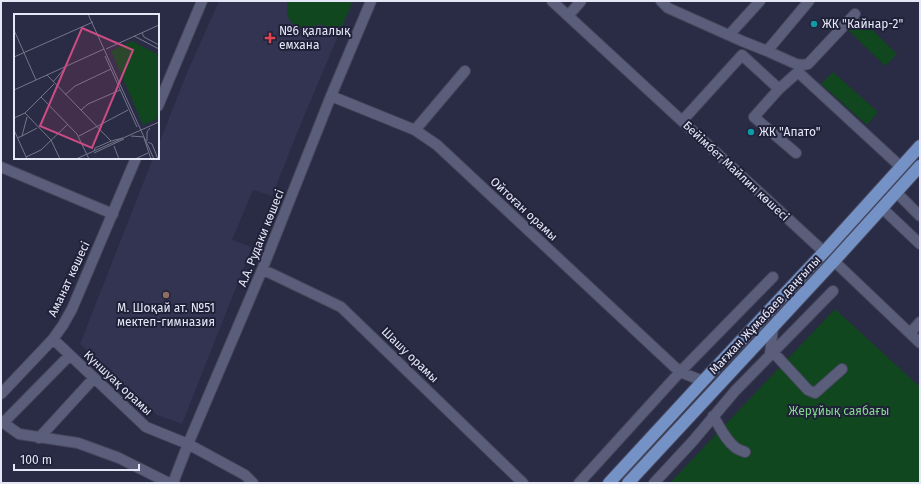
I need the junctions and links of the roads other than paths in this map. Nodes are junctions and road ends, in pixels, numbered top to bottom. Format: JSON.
{"nodes":[{"id":1,"x":202,"y":1,"type":"edge"},
{"id":2,"x":371,"y":1,"type":"edge"},
{"id":3,"x":581,"y":1,"type":"edge"},
{"id":4,"x":661,"y":1,"type":"edge"},
{"id":5,"x":760,"y":1,"type":"edge"},
{"id":6,"x":809,"y":1,"type":"edge"},
{"id":7,"x":551,"y":2,"type":"edge"},
{"id":8,"x":855,"y":14,"type":"dead end"},
{"id":9,"x":568,"y":16,"type":"junction"},
{"id":10,"x":729,"y":35,"type":"junction"},
{"id":11,"x":742,"y":42,"type":"junction"},
{"id":12,"x":768,"y":51,"type":"junction"},
{"id":13,"x":742,"y":55,"type":"junction"},
{"id":14,"x":465,"y":71,"type":"dead end"},
{"id":15,"x":780,"y":89,"type":"junction"},
{"id":16,"x":331,"y":96,"type":"junction"},
{"id":17,"x":159,"y":99,"type":"edge"},
{"id":18,"x":682,"y":122,"type":"junction"},
{"id":19,"x":415,"y":130,"type":"junction"},
{"id":20,"x":920,"y":146,"type":"edge"},
{"id":21,"x":796,"y":153,"type":"dead end"},
{"id":22,"x":136,"y":159,"type":"edge"},
{"id":23,"x":920,"y":166,"type":"edge"},
{"id":24,"x":1,"y":167,"type":"edge"},
{"id":25,"x":901,"y":167,"type":"junction"},
{"id":26,"x":896,"y":192,"type":"junction"},
{"id":27,"x":882,"y":208,"type":"junction"},
{"id":28,"x":113,"y":214,"type":"junction"},
{"id":29,"x":920,"y":216,"type":"edge"},
{"id":30,"x":920,"y":244,"type":"edge"},
{"id":31,"x":824,"y":252,"type":"junction"},
{"id":32,"x":834,"y":261,"type":"junction"},
{"id":33,"x":262,"y":270,"type":"junction"},
{"id":34,"x":773,"y":277,"type":"dead end"},
{"id":35,"x":833,"y":291,"type":"dead end"},
{"id":36,"x":920,"y":322,"type":"edge"},
{"id":37,"x":773,"y":327,"type":"junction"},
{"id":38,"x":910,"y":333,"type":"junction"},
{"id":39,"x":53,"y":339,"type":"junction"},
{"id":40,"x":920,"y":343,"type":"edge"},
{"id":41,"x":771,"y":354,"type":"junction"},
{"id":42,"x":70,"y":355,"type":"junction"},
{"id":43,"x":842,"y":369,"type":"dead end"},
{"id":44,"x":680,"y":372,"type":"junction"},
{"id":45,"x":94,"y":378,"type":"junction"},
{"id":46,"x":703,"y":381,"type":"junction"},
{"id":47,"x":1,"y":394,"type":"edge"},
{"id":48,"x":714,"y":416,"type":"junction"},
{"id":49,"x":2,"y":422,"type":"edge"},
{"id":50,"x":39,"y":438,"type":"junction"},
{"id":51,"x":188,"y":444,"type":"junction"},
{"id":52,"x":746,"y":452,"type":"dead end"},
{"id":53,"x":169,"y":483,"type":"edge"},
{"id":54,"x":173,"y":483,"type":"edge"},
{"id":55,"x":254,"y":483,"type":"edge"},
{"id":56,"x":523,"y":483,"type":"edge"},
{"id":57,"x":579,"y":483,"type":"edge"},
{"id":58,"x":609,"y":483,"type":"edge"},
{"id":59,"x":628,"y":483,"type":"edge"},
{"id":60,"x":654,"y":483,"type":"edge"}],
"edges":[{"from":1,"to":17,"type":"street"},
{"from":2,"to":16,"type":"street","name":"А.А. Рудаки көшесі"},
{"from":3,"to":9,"type":"street"},
{"from":4,"to":10,"type":"street"},
{"from":5,"to":10,"type":"street"},
{"from":6,"to":12,"type":"street"},
{"from":7,"to":9,"type":"street","name":"Бейімбет Майлин көшесі"},
{"from":8,"to":12,"type":"street"},
{"from":9,"to":18,"type":"street","name":"Бейімбет Майлин көшесі"},
{"from":10,"to":11,"type":"street"},
{"from":11,"to":12,"type":"street"},
{"from":11,"to":13,"type":"street"},
{"from":13,"to":15,"type":"street"},
{"from":13,"to":18,"type":"street"},
{"from":14,"to":19,"type":"street"},
{"from":15,"to":21,"type":"street"},
{"from":15,"to":25,"type":"street"},
{"from":16,"to":19,"type":"street","name":"Ойтоған орамы"},
{"from":16,"to":33,"type":"street","name":"А.А. Рудаки көшесі"},
{"from":18,"to":31,"type":"street","name":"Бейімбет Майлин көшесі"},
{"from":19,"to":44,"type":"street","name":"Ойтоған орамы"},
{"from":20,"to":25,"type":"main road","name":"Мағжан Жұмабаев даңғылы"},
{"from":22,"to":28,"type":"street","name":"Аманат көшесі"},
{"from":23,"to":26,"type":"main road","name":"Мағжан Жұмабаев даңғылы"},
{"from":24,"to":28,"type":"street"},
{"from":25,"to":31,"type":"main road","name":"Мағжан Жұмабаев даңғылы"},
{"from":26,"to":27,"type":"main road","name":"Мағжан Жұмабаев даңғылы"},
{"from":26,"to":29,"type":"street"},
{"from":27,"to":30,"type":"street"},
{"from":27,"to":32,"type":"main road","name":"Мағжан Жұмабаев даңғылы"},
{"from":28,"to":39,"type":"street","name":"Аманат көшесі"},
{"from":31,"to":32,"type":"main road","name":"Бейімбет Майлин көшесі"},
{"from":31,"to":46,"type":"main road","name":"Мағжан Жұмабаев даңғылы"},
{"from":32,"to":37,"type":"main road","name":"Мағжан Жұмабаев даңғылы"},
{"from":32,"to":38,"type":"street","name":"Бейімбет Майлин көшесі"},
{"from":33,"to":51,"type":"street","name":"А.А. Рудаки көшесі"},
{"from":33,"to":56,"type":"street","name":"Шашу орамы"},
{"from":34,"to":44,"type":"street"},
{"from":35,"to":41,"type":"street"},
{"from":36,"to":38,"type":"street"},
{"from":37,"to":41,"type":"street"},
{"from":37,"to":59,"type":"main road","name":"Мағжан Жұмабаев даңғылы"},
{"from":38,"to":40,"type":"street","name":"Бейімбет Майлин көшесі"},
{"from":39,"to":42,"type":"street","name":"Күншуақ орамы"},
{"from":39,"to":47,"type":"street","name":"Аманат көшесі"},
{"from":41,"to":43,"type":"street"},
{"from":41,"to":48,"type":"street"},
{"from":42,"to":45,"type":"street","name":"Күншуақ орамы"},
{"from":42,"to":49,"type":"street"},
{"from":44,"to":46,"type":"street"},
{"from":44,"to":57,"type":"street"},
{"from":45,"to":50,"type":"street"},
{"from":45,"to":51,"type":"street","name":"Күншуақ орамы"},
{"from":46,"to":58,"type":"main road","name":"Мағжан Жұмабаев даңғылы"},
{"from":48,"to":52,"type":"street"},
{"from":48,"to":60,"type":"street"},
{"from":49,"to":50,"type":"street"},
{"from":50,"to":53,"type":"street"},
{"from":51,"to":54,"type":"street","name":"А.А. Рудаки көшесі"},
{"from":51,"to":55,"type":"street","name":"Күншуақ орамы"}]}
